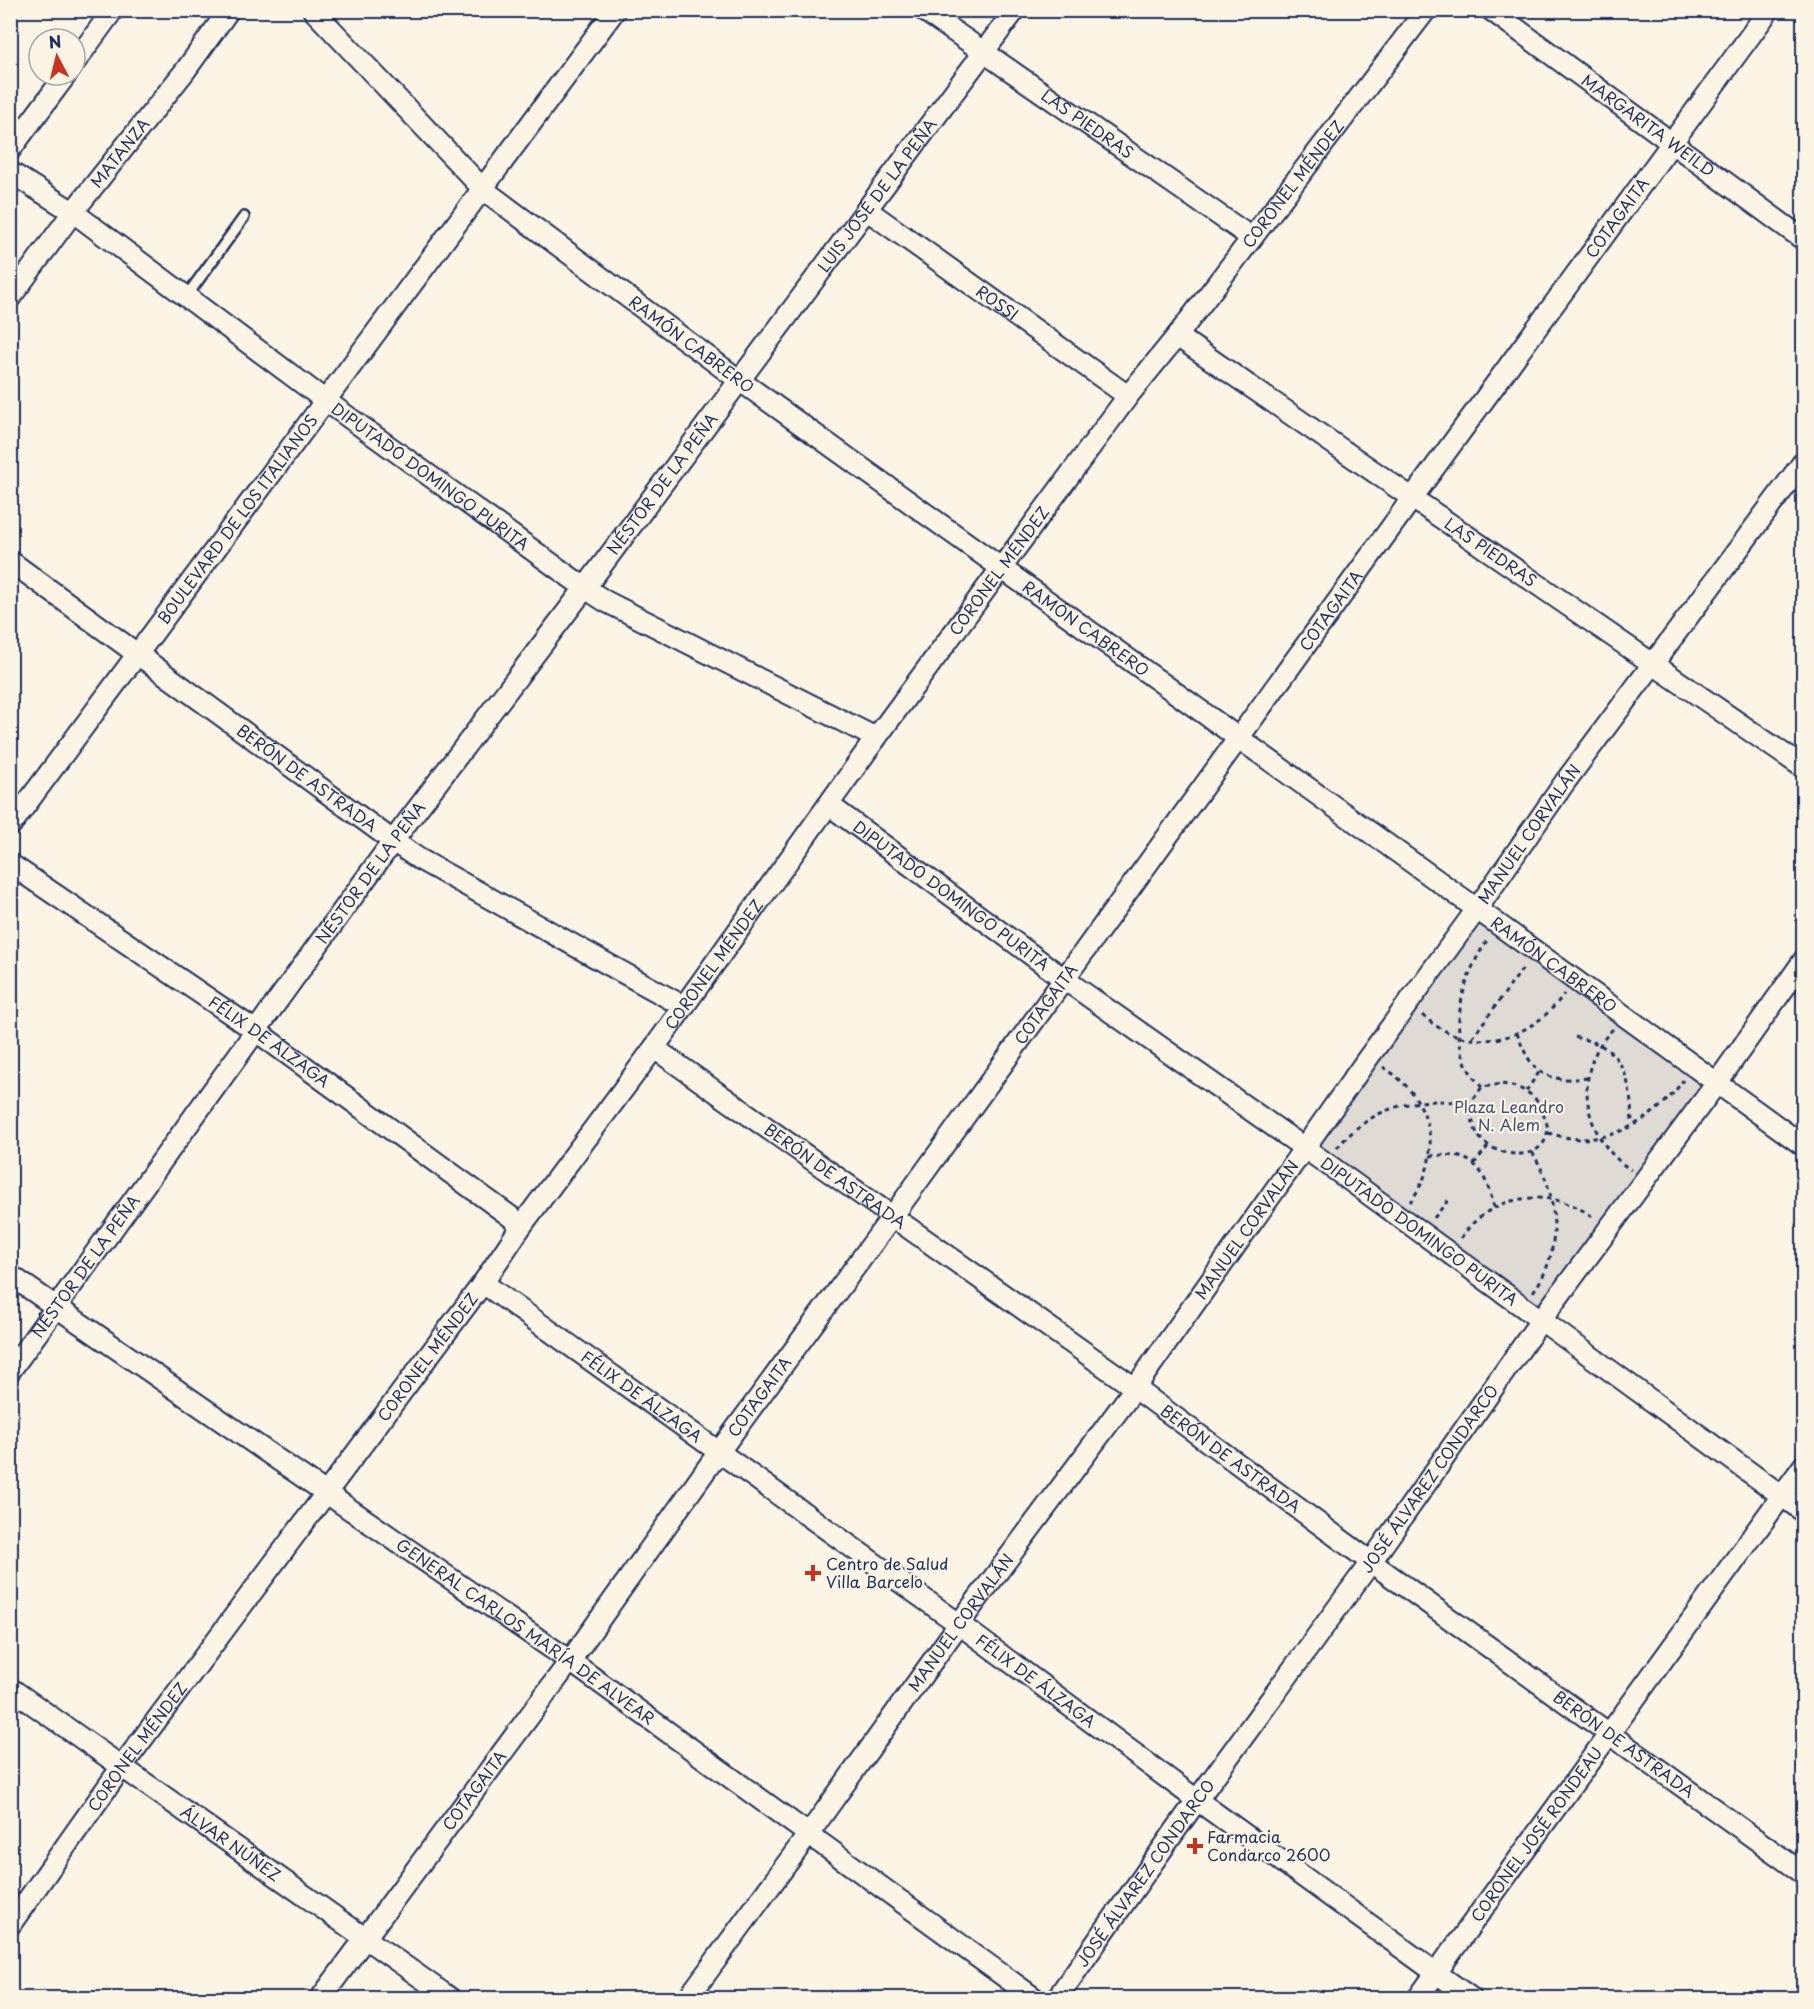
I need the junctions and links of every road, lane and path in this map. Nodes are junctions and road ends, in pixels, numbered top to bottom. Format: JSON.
{"nodes":[{"id":1,"x":113,"y":10,"type":"edge"},
{"id":2,"x":229,"y":10,"type":"edge"},
{"id":3,"x":313,"y":10,"type":"edge"},
{"id":4,"x":615,"y":10,"type":"edge"},
{"id":5,"x":923,"y":10,"type":"edge"},
{"id":6,"x":1015,"y":10,"type":"edge"},
{"id":7,"x":1426,"y":10,"type":"edge"},
{"id":8,"x":1491,"y":10,"type":"edge"},
{"id":9,"x":1769,"y":10,"type":"edge"},
{"id":10,"x":87,"y":46,"type":"edge"},
{"id":11,"x":983,"y":52,"type":"junction"},
{"id":12,"x":57,"y":87,"type":"edge"},
{"id":13,"x":1673,"y":143,"type":"junction"},
{"id":14,"x":10,"y":150,"type":"edge"},
{"id":15,"x":10,"y":172,"type":"edge"},
{"id":16,"x":484,"y":190,"type":"junction"},
{"id":17,"x":867,"y":210,"type":"junction"},
{"id":18,"x":72,"y":212,"type":"junction"},
{"id":19,"x":244,"y":217,"type":"dead end"},
{"id":20,"x":1252,"y":238,"type":"junction"},
{"id":21,"x":1803,"y":240,"type":"edge"},
{"id":22,"x":186,"y":297,"type":"junction"},
{"id":23,"x":10,"y":298,"type":"edge"},
{"id":24,"x":1177,"y":336,"type":"junction"},
{"id":25,"x":739,"y":380,"type":"junction"},
{"id":26,"x":1128,"y":396,"type":"junction"},
{"id":27,"x":326,"y":401,"type":"junction"},
{"id":28,"x":1803,"y":461,"type":"edge"},
{"id":29,"x":1413,"y":497,"type":"junction"},
{"id":30,"x":10,"y":561,"type":"edge"},
{"id":31,"x":1002,"y":567,"type":"junction"},
{"id":32,"x":585,"y":588,"type":"junction"},
{"id":33,"x":137,"y":652,"type":"junction"},
{"id":34,"x":1653,"y":664,"type":"junction"},
{"id":35,"x":876,"y":738,"type":"junction"},
{"id":36,"x":1239,"y":739,"type":"junction"},
{"id":37,"x":1803,"y":768,"type":"edge"},
{"id":38,"x":829,"y":805,"type":"junction"},
{"id":39,"x":10,"y":826,"type":"edge"},
{"id":40,"x":393,"y":842,"type":"junction"},
{"id":41,"x":10,"y":864,"type":"edge"},
{"id":42,"x":1477,"y":909,"type":"junction"},
{"id":43,"x":1498,"y":924,"type":"junction"},
{"id":44,"x":1535,"y":952,"type":"junction"},
{"id":45,"x":1803,"y":960,"type":"edge"},
{"id":46,"x":1065,"y":979,"type":"junction"},
{"id":47,"x":1574,"y":981,"type":"junction"},
{"id":48,"x":1411,"y":1001,"type":"junction"},
{"id":49,"x":683,"y":1006,"type":"junction"},
{"id":50,"x":1626,"y":1017,"type":"junction"},
{"id":51,"x":256,"y":1031,"type":"junction"},
{"id":52,"x":1517,"y":1033,"type":"junction"},
{"id":53,"x":1460,"y":1036,"type":"junction"},
{"id":54,"x":1575,"y":1037,"type":"dead end"},
{"id":55,"x":1472,"y":1038,"type":"junction"},
{"id":56,"x":1600,"y":1045,"type":"junction"},
{"id":57,"x":654,"y":1048,"type":"junction"},
{"id":58,"x":1368,"y":1058,"type":"junction"},
{"id":59,"x":1690,"y":1064,"type":"junction"},
{"id":60,"x":1540,"y":1071,"type":"junction"},
{"id":61,"x":1587,"y":1078,"type":"junction"},
{"id":62,"x":1716,"y":1084,"type":"junction"},
{"id":63,"x":1482,"y":1087,"type":"junction"},
{"id":64,"x":1526,"y":1091,"type":"junction"},
{"id":65,"x":1418,"y":1101,"type":"junction"},
{"id":66,"x":1470,"y":1104,"type":"junction"},
{"id":67,"x":1632,"y":1125,"type":"junction"},
{"id":68,"x":1548,"y":1133,"type":"junction"},
{"id":69,"x":1599,"y":1137,"type":"junction"},
{"id":70,"x":1489,"y":1145,"type":"junction"},
{"id":71,"x":1803,"y":1146,"type":"edge"},
{"id":72,"x":1305,"y":1149,"type":"junction"},
{"id":73,"x":1532,"y":1152,"type":"junction"},
{"id":74,"x":1430,"y":1156,"type":"junction"},
{"id":75,"x":1474,"y":1164,"type":"junction"},
{"id":76,"x":1330,"y":1166,"type":"junction"},
{"id":77,"x":1647,"y":1176,"type":"junction"},
{"id":78,"x":1552,"y":1198,"type":"junction"},
{"id":79,"x":1449,"y":1199,"type":"dead end"},
{"id":80,"x":1494,"y":1207,"type":"junction"},
{"id":81,"x":1397,"y":1215,"type":"junction"},
{"id":82,"x":892,"y":1217,"type":"junction"},
{"id":83,"x":522,"y":1224,"type":"junction"},
{"id":84,"x":1606,"y":1232,"type":"junction"},
{"id":85,"x":1422,"y":1234,"type":"junction"},
{"id":86,"x":1452,"y":1255,"type":"junction"},
{"id":87,"x":10,"y":1275,"type":"edge"},
{"id":88,"x":483,"y":1283,"type":"junction"},
{"id":89,"x":1522,"y":1306,"type":"junction"},
{"id":90,"x":57,"y":1307,"type":"junction"},
{"id":91,"x":1541,"y":1320,"type":"junction"},
{"id":92,"x":10,"y":1371,"type":"edge"},
{"id":93,"x":1135,"y":1388,"type":"junction"},
{"id":94,"x":718,"y":1453,"type":"junction"},
{"id":95,"x":1803,"y":1466,"type":"edge"},
{"id":96,"x":327,"y":1493,"type":"junction"},
{"id":97,"x":1782,"y":1496,"type":"junction"},
{"id":98,"x":1803,"y":1512,"type":"edge"},
{"id":99,"x":1371,"y":1562,"type":"junction"},
{"id":100,"x":959,"y":1624,"type":"junction"},
{"id":101,"x":570,"y":1661,"type":"junction"},
{"id":102,"x":10,"y":1688,"type":"edge"},
{"id":103,"x":1609,"y":1733,"type":"junction"},
{"id":104,"x":123,"y":1765,"type":"junction"},
{"id":105,"x":1197,"y":1800,"type":"junction"},
{"id":106,"x":808,"y":1836,"type":"junction"},
{"id":107,"x":1803,"y":1874,"type":"edge"},
{"id":108,"x":10,"y":1925,"type":"edge"},
{"id":109,"x":365,"y":1938,"type":"junction"},
{"id":110,"x":1436,"y":1973,"type":"junction"},
{"id":111,"x":321,"y":1998,"type":"edge"},
{"id":112,"x":450,"y":1998,"type":"edge"},
{"id":113,"x":688,"y":1998,"type":"edge"},
{"id":114,"x":1034,"y":1998,"type":"edge"},
{"id":115,"x":1057,"y":1998,"type":"edge"},
{"id":116,"x":1418,"y":1998,"type":"edge"},
{"id":117,"x":1471,"y":1998,"type":"edge"}],
"edges":[{"from":1,"to":10,"type":"street"},
{"from":2,"to":18,"type":"street","name":"MATANZA"},
{"from":3,"to":16,"type":"street","name":"RAMÓN CABRERO"},
{"from":4,"to":16,"type":"street","name":"BOULEVARD DE LOS ITALIANOS"},
{"from":5,"to":11,"type":"street","name":"LAS PIEDRAS"},
{"from":6,"to":11,"type":"street","name":"LUIS JOSÉ DE LA PEÑA"},
{"from":7,"to":20,"type":"street","name":"CORONEL MÉNDEZ"},
{"from":8,"to":13,"type":"street","name":"MARGARITA WEILD"},
{"from":9,"to":13,"type":"street","name":"COTAGAITA"},
{"from":11,"to":17,"type":"street","name":"LUIS JOSÉ DE LA PEÑA"},
{"from":11,"to":20,"type":"street","name":"LAS PIEDRAS"},
{"from":12,"to":14,"type":"street"},
{"from":13,"to":21,"type":"street","name":"MARGARITA WEILD"},
{"from":13,"to":29,"type":"street","name":"COTAGAITA"},
{"from":15,"to":18,"type":"street","name":"DIPUTADO DOMINGO PURITA"},
{"from":16,"to":25,"type":"street","name":"RAMÓN CABRERO"},
{"from":16,"to":27,"type":"street","name":"BOULEVARD DE LOS ITALIANOS"},
{"from":17,"to":25,"type":"street","name":"LUIS JOSÉ DE LA PEÑA"},
{"from":17,"to":26,"type":"street","name":"ROSSI"},
{"from":18,"to":22,"type":"street","name":"DIPUTADO DOMINGO PURITA"},
{"from":18,"to":23,"type":"street","name":"MATANZA"},
{"from":19,"to":22,"type":"lane"},
{"from":20,"to":24,"type":"street","name":"CORONEL MÉNDEZ"},
{"from":22,"to":27,"type":"street","name":"DIPUTADO DOMINGO PURITA"},
{"from":24,"to":26,"type":"street","name":"CORONEL MÉNDEZ"},
{"from":24,"to":29,"type":"street","name":"LAS PIEDRAS"},
{"from":25,"to":31,"type":"street","name":"RAMÓN CABRERO"},
{"from":25,"to":32,"type":"street","name":"NÉSTOR DE LA PEÑA"},
{"from":26,"to":31,"type":"street","name":"CORONEL MÉNDEZ"},
{"from":27,"to":32,"type":"street","name":"DIPUTADO DOMINGO PURITA"},
{"from":27,"to":33,"type":"street","name":"BOULEVARD DE LOS ITALIANOS"},
{"from":28,"to":34,"type":"street","name":"MANUEL CORVALÁN"},
{"from":29,"to":34,"type":"street","name":"LAS PIEDRAS"},
{"from":29,"to":36,"type":"street","name":"COTAGAITA"},
{"from":30,"to":33,"type":"street","name":"BERÓN DE ASTRADA"},
{"from":31,"to":35,"type":"street","name":"CORONEL MÉNDEZ"},
{"from":31,"to":36,"type":"street","name":"RAMÓN CABRERO"},
{"from":32,"to":35,"type":"street","name":"DIPUTADO DOMINGO PURITA"},
{"from":32,"to":40,"type":"street","name":"NÉSTOR DE LA PEÑA"},
{"from":33,"to":39,"type":"street","name":"BOULEVARD DE LOS ITALIANOS"},
{"from":33,"to":40,"type":"street","name":"BERÓN DE ASTRADA"},
{"from":34,"to":37,"type":"street","name":"LAS PIEDRAS"},
{"from":34,"to":42,"type":"street","name":"MANUEL CORVALÁN"},
{"from":35,"to":38,"type":"street","name":"CORONEL MÉNDEZ"},
{"from":36,"to":42,"type":"street","name":"RAMÓN CABRERO"},
{"from":36,"to":46,"type":"street","name":"COTAGAITA"},
{"from":38,"to":46,"type":"street","name":"DIPUTADO DOMINGO PURITA"},
{"from":38,"to":49,"type":"street","name":"CORONEL MÉNDEZ"},
{"from":40,"to":49,"type":"street","name":"BERÓN DE ASTRADA"},
{"from":40,"to":51,"type":"street","name":"NÉSTOR DE LA PEÑA"},
{"from":41,"to":51,"type":"street","name":"FÉLIX DE ÁLZAGA"},
{"from":42,"to":43,"type":"street","name":"RAMÓN CABRERO"},
{"from":42,"to":48,"type":"street","name":"MANUEL CORVALÁN"},
{"from":43,"to":44,"type":"street","name":"RAMÓN CABRERO"},
{"from":43,"to":53,"type":"path"},
{"from":44,"to":47,"type":"street","name":"RAMÓN CABRERO"},
{"from":44,"to":55,"type":"path"},
{"from":45,"to":62,"type":"street","name":"JOSÉ ÁLVAREZ CONDARCO"},
{"from":46,"to":72,"type":"street","name":"DIPUTADO DOMINGO PURITA"},
{"from":46,"to":82,"type":"street","name":"COTAGAITA"},
{"from":47,"to":50,"type":"street","name":"RAMÓN CABRERO"},
{"from":47,"to":52,"type":"path"},
{"from":48,"to":53,"type":"path"},
{"from":48,"to":58,"type":"street","name":"MANUEL CORVALÁN"},
{"from":49,"to":57,"type":"street","name":"CORONEL MÉNDEZ"},
{"from":50,"to":56,"type":"path"},
{"from":50,"to":59,"type":"street","name":"RAMÓN CABRERO"},
{"from":51,"to":83,"type":"street","name":"FÉLIX DE ÁLZAGA"},
{"from":51,"to":90,"type":"street","name":"NÉSTOR DE LA PEÑA"},
{"from":52,"to":55,"type":"path"},
{"from":52,"to":60,"type":"path"},
{"from":53,"to":55,"type":"path"},
{"from":53,"to":63,"type":"path"},
{"from":54,"to":56,"type":"path"},
{"from":56,"to":61,"type":"path"},
{"from":56,"to":67,"type":"path"},
{"from":57,"to":82,"type":"street","name":"BERÓN DE ASTRADA"},
{"from":57,"to":83,"type":"street","name":"CORONEL MÉNDEZ"},
{"from":58,"to":65,"type":"path"},
{"from":58,"to":72,"type":"street","name":"MANUEL CORVALÁN"},
{"from":59,"to":62,"type":"street","name":"RAMÓN CABRERO"},
{"from":59,"to":67,"type":"path"},
{"from":60,"to":61,"type":"path"},
{"from":60,"to":64,"type":"path"},
{"from":61,"to":69,"type":"path"},
{"from":62,"to":71,"type":"street","name":"RAMÓN CABRERO"},
{"from":62,"to":77,"type":"street","name":"JOSÉ ÁLVAREZ CONDARCO"},
{"from":63,"to":64,"type":"path"},
{"from":63,"to":66,"type":"path"},
{"from":64,"to":68,"type":"path"},
{"from":65,"to":66,"type":"path"},
{"from":65,"to":74,"type":"path"},
{"from":65,"to":76,"type":"path"},
{"from":66,"to":70,"type":"path"},
{"from":67,"to":69,"type":"path"},
{"from":68,"to":69,"type":"path"},
{"from":68,"to":73,"type":"path"},
{"from":69,"to":77,"type":"path"},
{"from":70,"to":73,"type":"path"},
{"from":70,"to":75,"type":"path"},
{"from":72,"to":76,"type":"street","name":"DIPUTADO DOMINGO PURITA"},
{"from":72,"to":93,"type":"street","name":"MANUEL CORVALÁN"},
{"from":73,"to":78,"type":"path"},
{"from":74,"to":75,"type":"path"},
{"from":74,"to":81,"type":"path"},
{"from":75,"to":80,"type":"path"},
{"from":76,"to":81,"type":"street","name":"DIPUTADO DOMINGO PURITA"},
{"from":77,"to":84,"type":"street","name":"JOSÉ ÁLVAREZ CONDARCO"},
{"from":78,"to":80,"type":"path"},
{"from":78,"to":84,"type":"path"},
{"from":78,"to":89,"type":"path"},
{"from":79,"to":85,"type":"path"},
{"from":80,"to":86,"type":"path"},
{"from":81,"to":85,"type":"street","name":"DIPUTADO DOMINGO PURITA"},
{"from":82,"to":93,"type":"street","name":"BERÓN DE ASTRADA"},
{"from":82,"to":94,"type":"street","name":"COTAGAITA"},
{"from":83,"to":88,"type":"street","name":"CORONEL MÉNDEZ"},
{"from":84,"to":91,"type":"street","name":"JOSÉ ÁLVAREZ CONDARCO"},
{"from":85,"to":86,"type":"street","name":"DIPUTADO DOMINGO PURITA"},
{"from":86,"to":89,"type":"street","name":"DIPUTADO DOMINGO PURITA"},
{"from":87,"to":90,"type":"street","name":"GENERAL CARLOS MARÍA DE ALVEAR"},
{"from":88,"to":94,"type":"street","name":"FÉLIX DE ÁLZAGA"},
{"from":88,"to":96,"type":"street","name":"CORONEL MÉNDEZ"},
{"from":89,"to":91,"type":"street","name":"DIPUTADO DOMINGO PURITA"},
{"from":90,"to":92,"type":"street","name":"NÉSTOR DE LA PEÑA"},
{"from":90,"to":96,"type":"street","name":"GENERAL CARLOS MARÍA DE ALVEAR"},
{"from":91,"to":97,"type":"street","name":"DIPUTADO DOMINGO PURITA"},
{"from":91,"to":99,"type":"street","name":"JOSÉ ÁLVAREZ CONDARCO"},
{"from":93,"to":99,"type":"street","name":"BERÓN DE ASTRADA"},
{"from":93,"to":100,"type":"street","name":"MANUEL CORVALÁN"},
{"from":94,"to":100,"type":"street","name":"FÉLIX DE ÁLZAGA"},
{"from":94,"to":101,"type":"street","name":"COTAGAITA"},
{"from":95,"to":97,"type":"street","name":"CORONEL JOSÉ RONDEAU"},
{"from":96,"to":101,"type":"street","name":"GENERAL CARLOS MARÍA DE ALVEAR"},
{"from":96,"to":104,"type":"street","name":"CORONEL MÉNDEZ"},
{"from":97,"to":98,"type":"street","name":"DIPUTADO DOMINGO PURITA"},
{"from":97,"to":103,"type":"street","name":"CORONEL JOSÉ RONDEAU"},
{"from":99,"to":103,"type":"street","name":"BERÓN DE ASTRADA"},
{"from":99,"to":105,"type":"street","name":"JOSÉ ÁLVAREZ CONDARCO"},
{"from":100,"to":105,"type":"street","name":"FÉLIX DE ÁLZAGA"},
{"from":100,"to":106,"type":"street","name":"MANUEL CORVALÁN"},
{"from":101,"to":106,"type":"street","name":"GENERAL CARLOS MARÍA DE ALVEAR"},
{"from":101,"to":109,"type":"street","name":"COTAGAITA"},
{"from":102,"to":104,"type":"street","name":"ÁLVAR NÚÑEZ"},
{"from":103,"to":107,"type":"street","name":"BERÓN DE ASTRADA"},
{"from":103,"to":110,"type":"street","name":"CORONEL JOSÉ RONDEAU"},
{"from":104,"to":108,"type":"street","name":"CORONEL MÉNDEZ"},
{"from":104,"to":109,"type":"street","name":"ÁLVAR NÚÑEZ"},
{"from":105,"to":110,"type":"street","name":"FÉLIX DE ÁLZAGA"},
{"from":105,"to":115,"type":"street","name":"JOSÉ ÁLVAREZ CONDARCO"},
{"from":106,"to":113,"type":"street","name":"MANUEL CORVALÁN"},
{"from":106,"to":114,"type":"street","name":"GENERAL CARLOS MARÍA DE ALVEAR"},
{"from":109,"to":111,"type":"street","name":"COTAGAITA"},
{"from":109,"to":112,"type":"street","name":"ÁLVAR NÚÑEZ"},
{"from":110,"to":116,"type":"street","name":"CORONEL JOSÉ RONDEAU"},
{"from":110,"to":117,"type":"street","name":"FÉLIX DE ÁLZAGA"}]}
